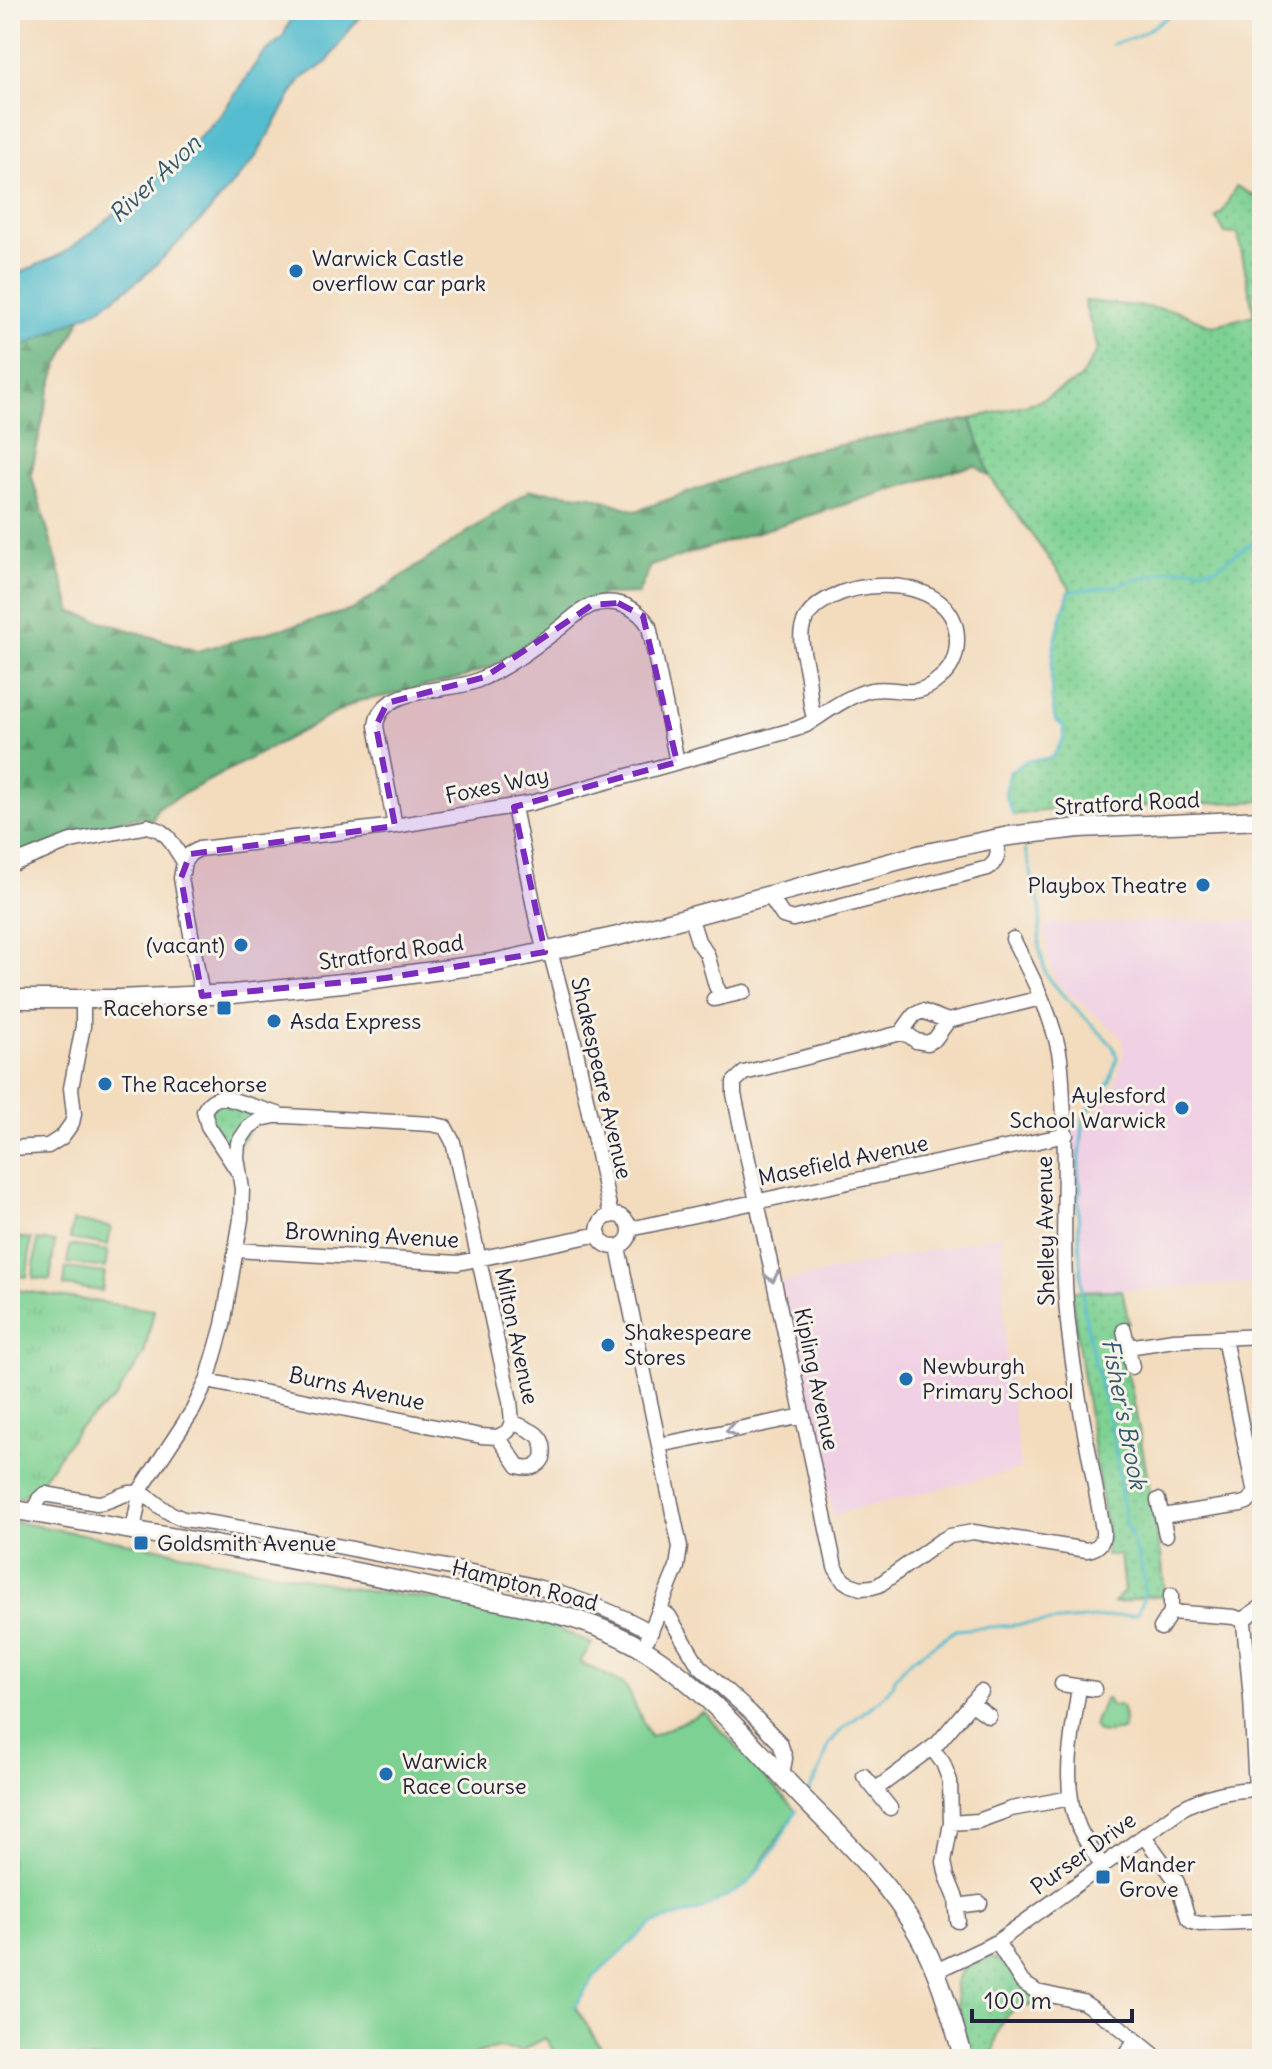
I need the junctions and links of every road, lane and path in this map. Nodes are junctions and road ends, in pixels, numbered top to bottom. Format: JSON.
{"nodes":[{"id":1,"x":815,"y":719,"type":"junction"},
{"id":2,"x":677,"y":762,"type":"junction"},
{"id":3,"x":514,"y":807,"type":"junction"},
{"id":4,"x":1262,"y":820,"type":"edge"},
{"id":5,"x":395,"y":826,"type":"junction"},
{"id":6,"x":995,"y":838,"type":"junction"},
{"id":7,"x":184,"y":862,"type":"junction"},
{"id":8,"x":10,"y":865,"type":"edge"},
{"id":9,"x":769,"y":895,"type":"junction"},
{"id":10,"x":690,"y":916,"type":"junction"},
{"id":11,"x":1013,"y":939,"type":"dead end"},
{"id":12,"x":547,"y":951,"type":"junction"},
{"id":13,"x":744,"y":992,"type":"dead end"},
{"id":14,"x":202,"y":996,"type":"junction"},
{"id":15,"x":1041,"y":998,"type":"junction"},
{"id":16,"x":10,"y":999,"type":"edge"},
{"id":17,"x":83,"y":999,"type":"junction"},
{"id":18,"x":948,"y":1021,"type":"junction"},
{"id":19,"x":901,"y":1033,"type":"junction"},
{"id":20,"x":287,"y":1116,"type":"junction"},
{"id":21,"x":1066,"y":1135,"type":"junction"},
{"id":22,"x":10,"y":1148,"type":"edge"},
{"id":23,"x":240,"y":1174,"type":"junction"},
{"id":24,"x":756,"y":1200,"type":"junction"},
{"id":25,"x":611,"y":1216,"type":"junction"},
{"id":26,"x":630,"y":1229,"type":"junction"},
{"id":27,"x":599,"y":1234,"type":"junction"},
{"id":28,"x":618,"y":1247,"type":"junction"},
{"id":29,"x":236,"y":1250,"type":"junction"},
{"id":30,"x":478,"y":1260,"type":"junction"},
{"id":31,"x":1124,"y":1330,"type":"dead end"},
{"id":32,"x":1262,"y":1336,"type":"edge"},
{"id":33,"x":1224,"y":1338,"type":"junction"},
{"id":34,"x":1128,"y":1347,"type":"junction"},
{"id":35,"x":1132,"y":1367,"type":"dead end"},
{"id":36,"x":207,"y":1381,"type":"junction"},
{"id":37,"x":803,"y":1416,"type":"junction"},
{"id":38,"x":512,"y":1422,"type":"junction"},
{"id":39,"x":498,"y":1437,"type":"junction"},
{"id":40,"x":659,"y":1445,"type":"junction"},
{"id":41,"x":1256,"y":1463,"type":"edge"},
{"id":42,"x":140,"y":1493,"type":"junction"},
{"id":43,"x":1158,"y":1500,"type":"dead end"},
{"id":44,"x":10,"y":1509,"type":"edge"},
{"id":45,"x":34,"y":1513,"type":"junction"},
{"id":46,"x":1162,"y":1516,"type":"junction"},
{"id":47,"x":133,"y":1530,"type":"junction"},
{"id":48,"x":1166,"y":1535,"type":"dead end"},
{"id":49,"x":835,"y":1567,"type":"joint"},
{"id":50,"x":1171,"y":1595,"type":"dead end"},
{"id":51,"x":660,"y":1609,"type":"junction"},
{"id":52,"x":1258,"y":1609,"type":"dead end"},
{"id":53,"x":1171,"y":1612,"type":"junction"},
{"id":54,"x":1242,"y":1620,"type":"junction"},
{"id":55,"x":1161,"y":1628,"type":"dead end"},
{"id":56,"x":647,"y":1641,"type":"junction"},
{"id":57,"x":1062,"y":1684,"type":"dead end"},
{"id":58,"x":1079,"y":1687,"type":"junction"},
{"id":59,"x":1095,"y":1689,"type":"dead end"},
{"id":60,"x":989,"y":1716,"type":"dead end"},
{"id":61,"x":932,"y":1748,"type":"junction"},
{"id":62,"x":782,"y":1776,"type":"junction"},
{"id":63,"x":864,"y":1776,"type":"dead end"},
{"id":64,"x":876,"y":1789,"type":"junction"},
{"id":65,"x":1259,"y":1789,"type":"edge"},
{"id":66,"x":1071,"y":1798,"type":"junction"},
{"id":67,"x":890,"y":1808,"type":"dead end"},
{"id":68,"x":951,"y":1823,"type":"junction"},
{"id":69,"x":1144,"y":1836,"type":"junction"},
{"id":70,"x":1102,"y":1865,"type":"junction"},
{"id":71,"x":980,"y":1903,"type":"dead end"},
{"id":72,"x":1261,"y":1921,"type":"edge"},
{"id":73,"x":997,"y":1942,"type":"junction"},
{"id":74,"x":1262,"y":1945,"type":"edge"},
{"id":75,"x":936,"y":1971,"type":"junction"},
{"id":76,"x":1136,"y":2041,"type":"junction"},
{"id":77,"x":964,"y":2059,"type":"edge"},
{"id":78,"x":1122,"y":2059,"type":"edge"},
{"id":79,"x":1159,"y":2059,"type":"edge"}],
"edges":[{"from":1,"to":1,"type":"street","name":"Foxes Way"},
{"from":1,"to":2,"type":"street","name":"Foxes Way"},
{"from":2,"to":3,"type":"street","name":"Foxes Way"},
{"from":2,"to":5,"type":"street"},
{"from":3,"to":5,"type":"street","name":"Foxes Way"},
{"from":3,"to":12,"type":"street","name":"Shakespeare Avenue"},
{"from":4,"to":6,"type":"main road","name":"Stratford Road"},
{"from":5,"to":7,"type":"street","name":"Foxes Way"},
{"from":6,"to":9,"type":"main road","name":"Stratford Road"},
{"from":6,"to":9,"type":"street"},
{"from":7,"to":8,"type":"street"},
{"from":7,"to":14,"type":"street"},
{"from":9,"to":10,"type":"main road","name":"Stratford Road"},
{"from":10,"to":12,"type":"main road","name":"Stratford Road"},
{"from":10,"to":13,"type":"street"},
{"from":11,"to":15,"type":"street","name":"Shelley Avenue"},
{"from":12,"to":14,"type":"main road","name":"Stratford Road"},
{"from":12,"to":25,"type":"street","name":"Shakespeare Avenue"},
{"from":14,"to":17,"type":"main road","name":"Stratford Road"},
{"from":15,"to":18,"type":"street"},
{"from":15,"to":21,"type":"street","name":"Shelley Avenue"},
{"from":16,"to":17,"type":"main road","name":"Stratford Road"},
{"from":17,"to":22,"type":"street"},
{"from":18,"to":19,"type":"street"},
{"from":18,"to":19,"type":"street"},
{"from":19,"to":24,"type":"street","name":"Kipling Avenue"},
{"from":20,"to":23,"type":"street"},
{"from":20,"to":23,"type":"street"},
{"from":20,"to":30,"type":"street","name":"Milton Avenue"},
{"from":21,"to":24,"type":"street","name":"Masefield Avenue"},
{"from":21,"to":49,"type":"street","name":"Shelley Avenue"},
{"from":23,"to":29,"type":"street"},
{"from":24,"to":26,"type":"street","name":"Masefield Avenue"},
{"from":24,"to":37,"type":"street","name":"Kipling Avenue","one_way":true},
{"from":25,"to":26,"type":"street"},
{"from":25,"to":27,"type":"street"},
{"from":26,"to":28,"type":"street"},
{"from":27,"to":28,"type":"street"},
{"from":27,"to":30,"type":"street","name":"Browning Avenue"},
{"from":28,"to":40,"type":"street"},
{"from":29,"to":30,"type":"street","name":"Browning Avenue"},
{"from":29,"to":36,"type":"street"},
{"from":30,"to":38,"type":"street","name":"Milton Avenue"},
{"from":31,"to":34,"type":"street"},
{"from":32,"to":33,"type":"street"},
{"from":33,"to":34,"type":"street"},
{"from":33,"to":41,"type":"street"},
{"from":34,"to":35,"type":"street"},
{"from":36,"to":39,"type":"street","name":"Burns Avenue"},
{"from":36,"to":42,"type":"street"},
{"from":37,"to":40,"type":"street","one_way":true},
{"from":37,"to":49,"type":"street","name":"Kipling Avenue"},
{"from":38,"to":39,"type":"street"},
{"from":38,"to":39,"type":"street"},
{"from":40,"to":51,"type":"street"},
{"from":41,"to":46,"type":"street"},
{"from":42,"to":45,"type":"street"},
{"from":42,"to":47,"type":"street"},
{"from":42,"to":56,"type":"street","name":"Hampton Road"},
{"from":43,"to":46,"type":"street"},
{"from":44,"to":45,"type":"main road","name":"Hampton Road"},
{"from":45,"to":47,"type":"main road","name":"Hampton Road"},
{"from":46,"to":48,"type":"street"},
{"from":47,"to":56,"type":"main road","name":"Hampton Road"},
{"from":50,"to":53,"type":"street"},
{"from":51,"to":56,"type":"street"},
{"from":51,"to":62,"type":"street"},
{"from":52,"to":54,"type":"street"},
{"from":53,"to":54,"type":"street"},
{"from":53,"to":55,"type":"street"},
{"from":54,"to":65,"type":"street"},
{"from":56,"to":62,"type":"main road","name":"Hampton Road"},
{"from":57,"to":58,"type":"street"},
{"from":58,"to":59,"type":"street"},
{"from":58,"to":66,"type":"street"},
{"from":60,"to":61,"type":"street"},
{"from":61,"to":64,"type":"street"},
{"from":61,"to":68,"type":"street"},
{"from":62,"to":75,"type":"main road","name":"Hampton Road"},
{"from":63,"to":64,"type":"street"},
{"from":64,"to":67,"type":"street"},
{"from":65,"to":69,"type":"street","name":"Purser Drive"},
{"from":66,"to":68,"type":"street"},
{"from":66,"to":70,"type":"street"},
{"from":68,"to":71,"type":"street"},
{"from":69,"to":70,"type":"street","name":"Purser Drive"},
{"from":69,"to":72,"type":"street"},
{"from":70,"to":73,"type":"street","name":"Purser Drive"},
{"from":72,"to":74,"type":"street"},
{"from":73,"to":75,"type":"street","name":"Purser Drive"},
{"from":73,"to":76,"type":"street"},
{"from":75,"to":77,"type":"main road","name":"Hampton Road"},
{"from":76,"to":78,"type":"street"},
{"from":76,"to":79,"type":"street"}]}
